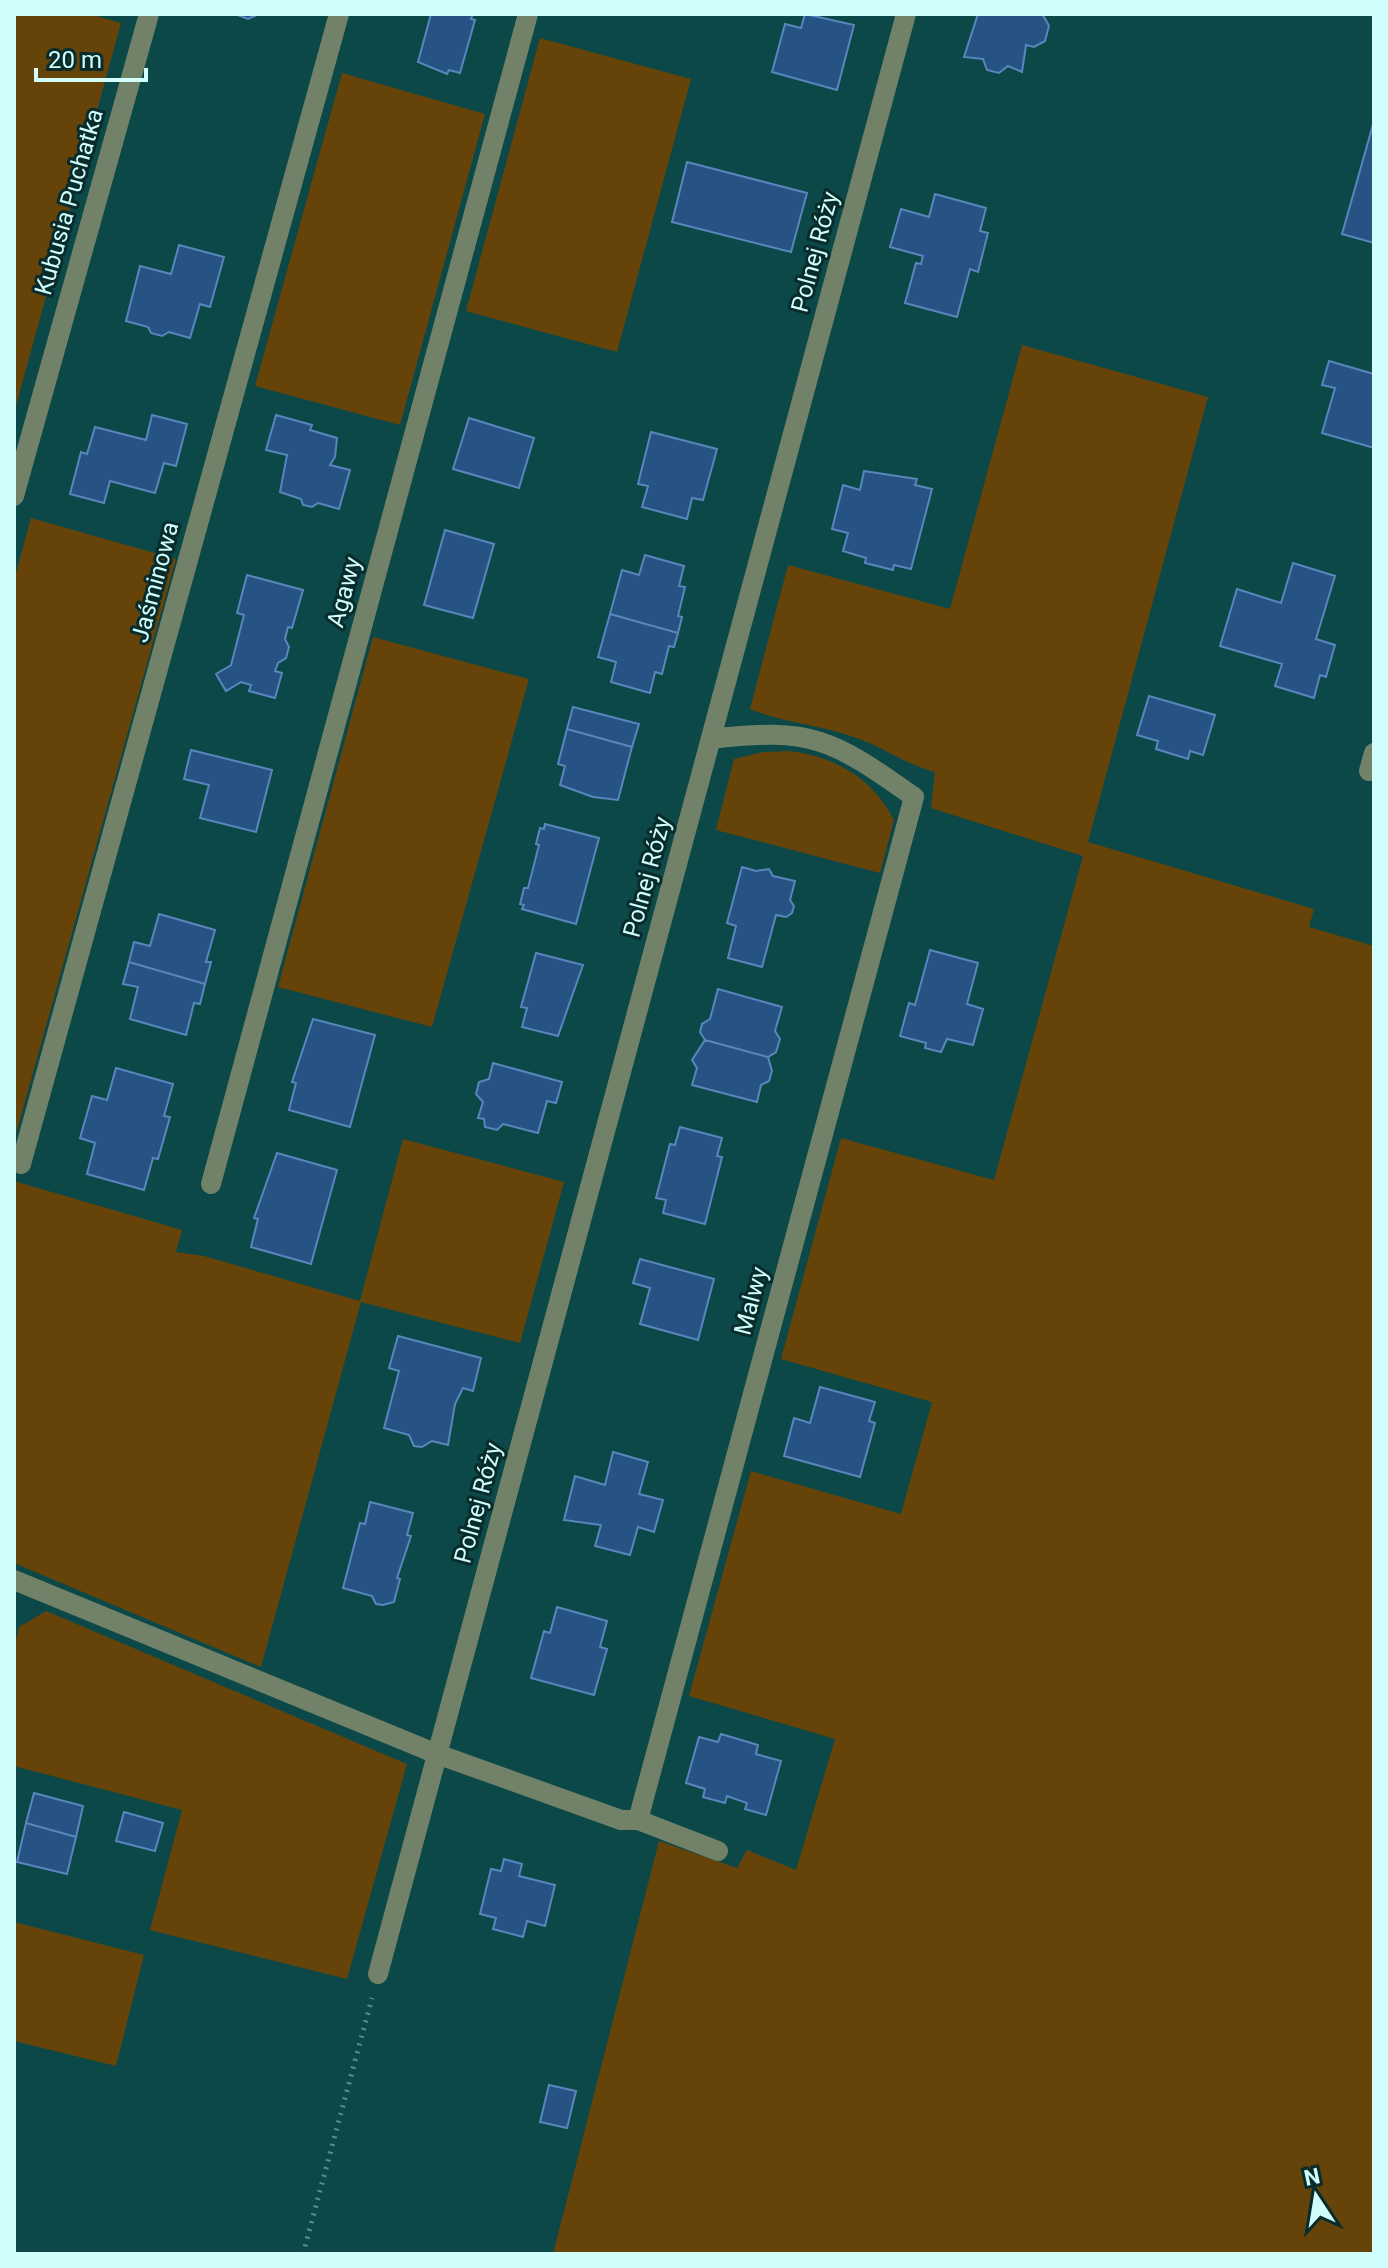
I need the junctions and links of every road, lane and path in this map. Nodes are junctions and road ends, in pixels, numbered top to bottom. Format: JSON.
{"nodes":[{"id":1,"x":149,"y":14,"type":"edge"},
{"id":2,"x":339,"y":14,"type":"edge"},
{"id":3,"x":528,"y":14,"type":"edge"},
{"id":4,"x":906,"y":14,"type":"edge"},
{"id":5,"x":14,"y":496,"type":"edge"},
{"id":6,"x":711,"y":739,"type":"junction"},
{"id":7,"x":21,"y":1164,"type":"dead end"},
{"id":8,"x":211,"y":1184,"type":"dead end"},
{"id":9,"x":14,"y":1580,"type":"edge"},
{"id":10,"x":437,"y":1754,"type":"junction"},
{"id":11,"x":638,"y":1820,"type":"junction"},
{"id":12,"x":718,"y":1851,"type":"dead end"},
{"id":13,"x":378,"y":1974,"type":"joint"},
{"id":14,"x":303,"y":2254,"type":"edge"}],
"edges":[{"from":1,"to":5,"type":"street","name":"Kubusia Puchatka"},
{"from":2,"to":7,"type":"street","name":"Jaśminowa"},
{"from":3,"to":8,"type":"street","name":"Agawy"},
{"from":4,"to":6,"type":"street","name":"Polnej Róży"},
{"from":6,"to":10,"type":"street","name":"Polnej Róży"},
{"from":6,"to":11,"type":"street","name":"Malwy"},
{"from":9,"to":10,"type":"street"},
{"from":10,"to":11,"type":"street"},
{"from":10,"to":13,"type":"street","name":"Polnej Róży"},
{"from":11,"to":12,"type":"street"},
{"from":13,"to":14,"type":"path"}]}
